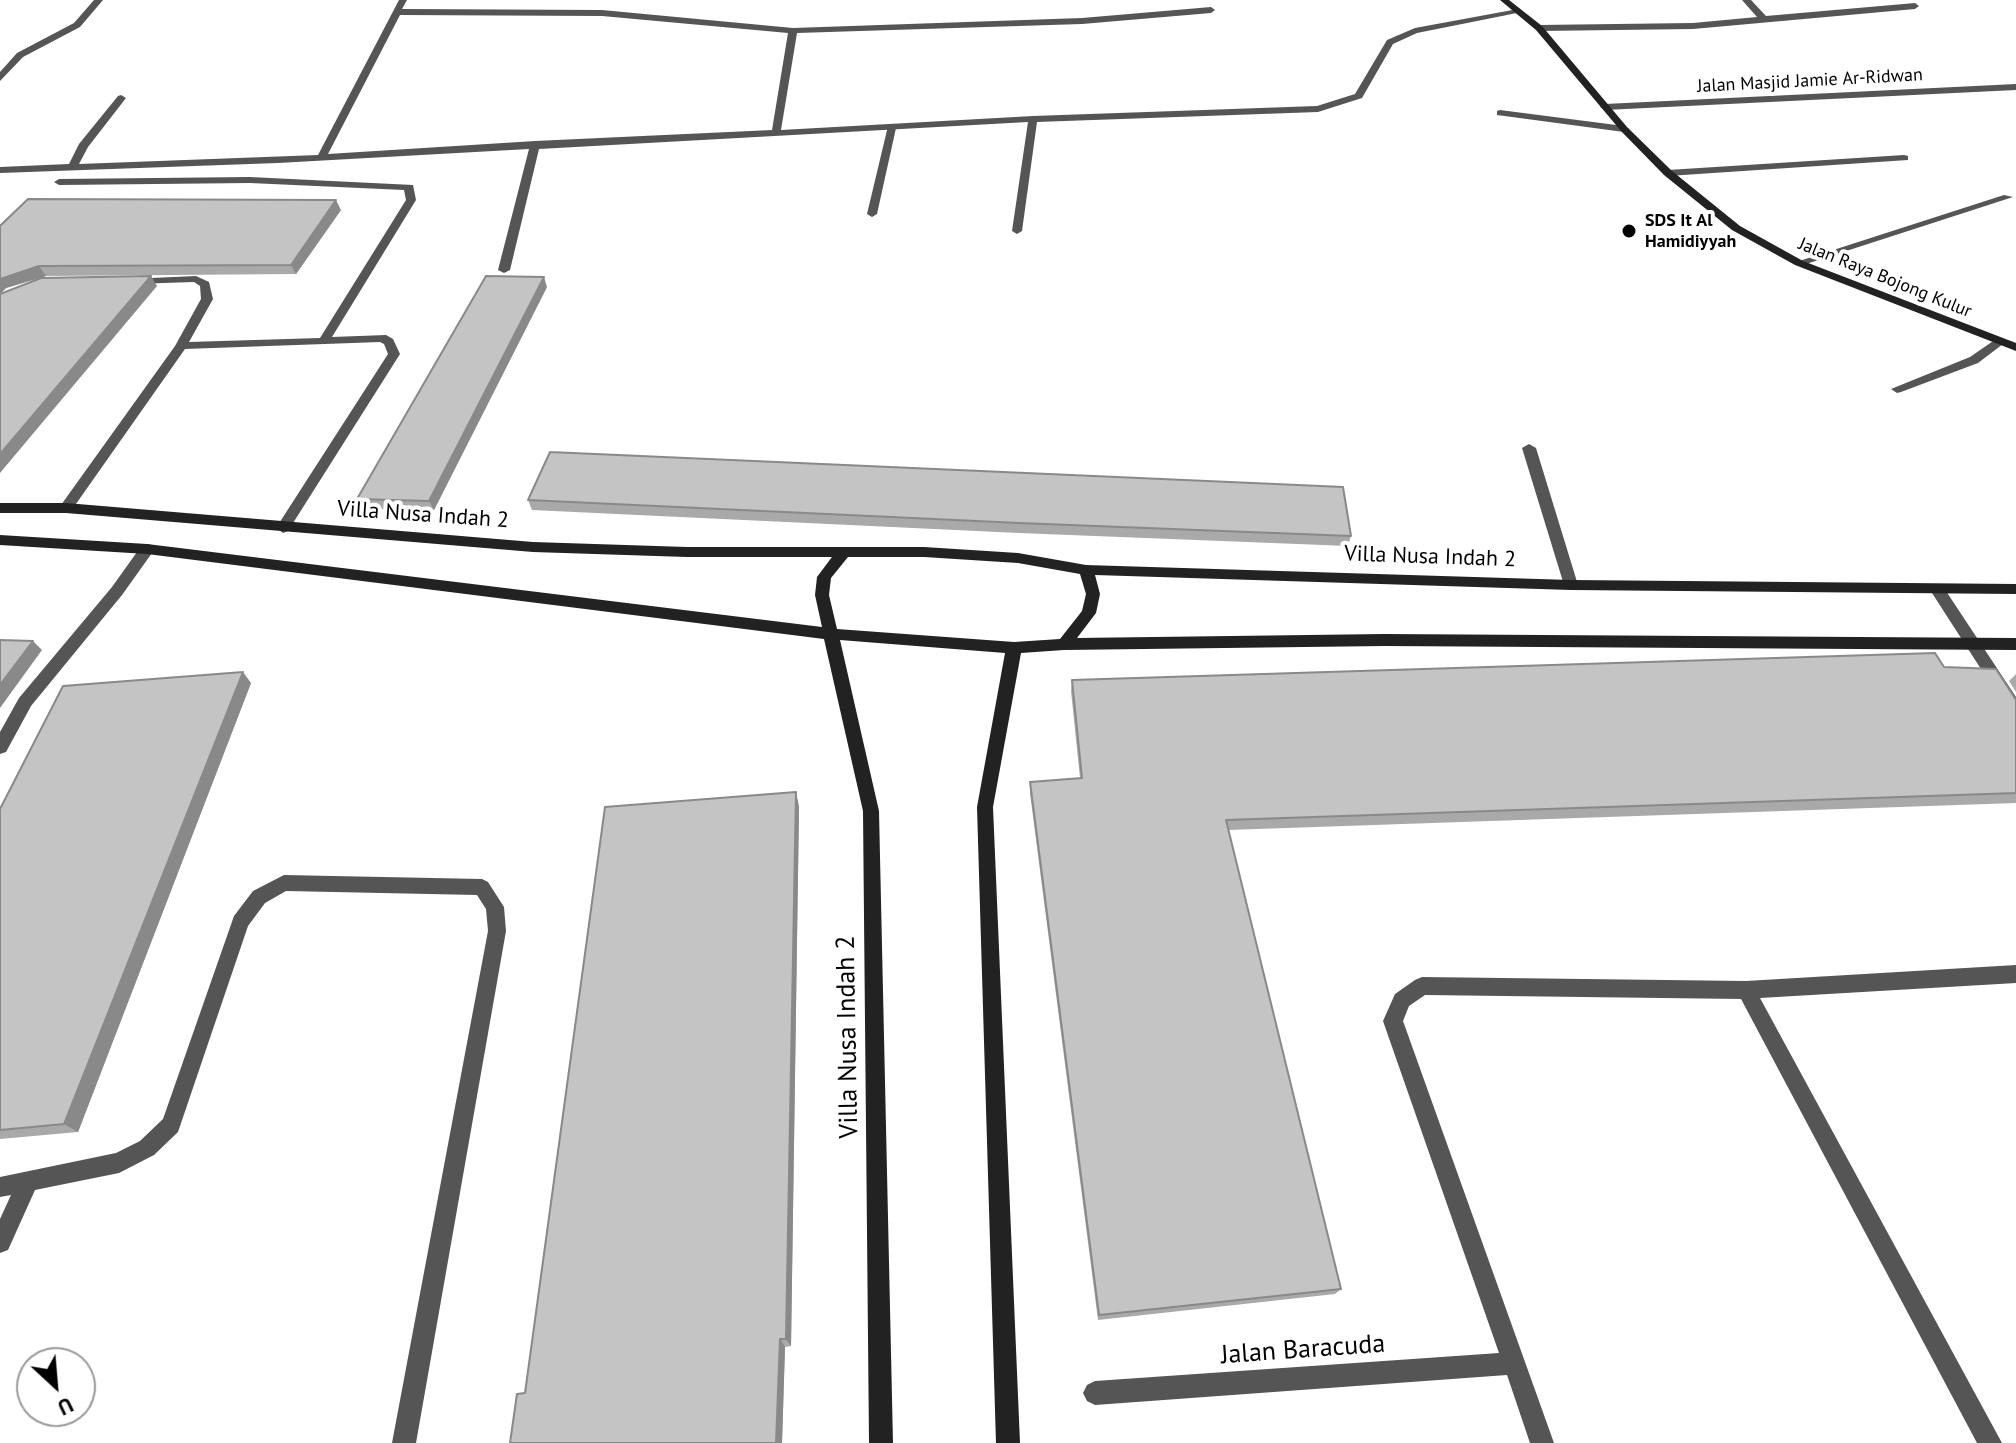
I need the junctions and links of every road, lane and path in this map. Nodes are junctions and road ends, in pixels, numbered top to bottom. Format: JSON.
{"nodes":[{"id":1,"x":99,"y":0,"type":"edge"},
{"id":2,"x":403,"y":0,"type":"edge"},
{"id":3,"x":1504,"y":0,"type":"edge"},
{"id":4,"x":1746,"y":0,"type":"edge"},
{"id":5,"x":1915,"y":6,"type":"dead end"},
{"id":6,"x":1211,"y":10,"type":"dead end"},
{"id":7,"x":398,"y":12,"type":"junction"},
{"id":8,"x":1518,"y":12,"type":"junction"},
{"id":9,"x":1764,"y":19,"type":"junction"},
{"id":10,"x":1539,"y":28,"type":"junction"},
{"id":11,"x":793,"y":31,"type":"junction"},
{"id":12,"x":0,"y":78,"type":"edge"},
{"id":13,"x":2016,"y":87,"type":"edge"},
{"id":14,"x":121,"y":98,"type":"dead end"},
{"id":15,"x":1605,"y":107,"type":"junction"},
{"id":16,"x":1500,"y":113,"type":"dead end"},
{"id":17,"x":1033,"y":119,"type":"junction"},
{"id":18,"x":891,"y":128,"type":"junction"},
{"id":19,"x":1624,"y":129,"type":"junction"},
{"id":20,"x":776,"y":133,"type":"junction"},
{"id":21,"x":535,"y":144,"type":"junction"},
{"id":22,"x":322,"y":156,"type":"junction"},
{"id":23,"x":1904,"y":158,"type":"dead end"},
{"id":24,"x":72,"y":168,"type":"junction"},
{"id":25,"x":0,"y":170,"type":"edge"},
{"id":26,"x":1668,"y":173,"type":"junction"},
{"id":27,"x":59,"y":182,"type":"dead end"},
{"id":28,"x":2008,"y":197,"type":"dead end"},
{"id":29,"x":872,"y":214,"type":"dead end"},
{"id":30,"x":1017,"y":231,"type":"dead end"},
{"id":31,"x":1799,"y":263,"type":"junction"},
{"id":32,"x":504,"y":270,"type":"dead end"},
{"id":33,"x":121,"y":281,"type":"edge"},
{"id":34,"x":324,"y":341,"type":"junction"},
{"id":35,"x":1999,"y":341,"type":"junction"},
{"id":36,"x":181,"y":346,"type":"junction"},
{"id":37,"x":2016,"y":347,"type":"edge"},
{"id":38,"x":1897,"y":389,"type":"dead end"},
{"id":39,"x":1529,"y":448,"type":"dead end"},
{"id":40,"x":0,"y":508,"type":"edge"},
{"id":41,"x":66,"y":508,"type":"junction"},
{"id":42,"x":283,"y":528,"type":"junction"},
{"id":43,"x":0,"y":540,"type":"edge"},
{"id":44,"x":147,"y":549,"type":"junction"},
{"id":45,"x":844,"y":552,"type":"junction"},
{"id":46,"x":1086,"y":570,"type":"junction"},
{"id":47,"x":1571,"y":585,"type":"junction"},
{"id":48,"x":1937,"y":589,"type":"junction"},
{"id":49,"x":2016,"y":589,"type":"edge"},
{"id":50,"x":832,"y":634,"type":"junction"},
{"id":51,"x":1064,"y":644,"type":"junction"},
{"id":52,"x":1975,"y":644,"type":"junction"},
{"id":53,"x":2016,"y":644,"type":"edge"},
{"id":54,"x":1014,"y":648,"type":"junction"},
{"id":55,"x":2016,"y":710,"type":"edge"},
{"id":56,"x":0,"y":747,"type":"edge"},
{"id":57,"x":2016,"y":974,"type":"edge"},
{"id":58,"x":1746,"y":990,"type":"junction"},
{"id":59,"x":28,"y":1183,"type":"junction"},
{"id":60,"x":0,"y":1187,"type":"edge"},
{"id":61,"x":0,"y":1242,"type":"edge"},
{"id":62,"x":1515,"y":1363,"type":"junction"},
{"id":63,"x":1095,"y":1393,"type":"dead end"},
{"id":64,"x":404,"y":1443,"type":"edge"},
{"id":65,"x":881,"y":1443,"type":"edge"},
{"id":66,"x":1008,"y":1443,"type":"edge"},
{"id":67,"x":1542,"y":1443,"type":"edge"},
{"id":68,"x":1990,"y":1443,"type":"edge"}],
"edges":[{"from":1,"to":12,"type":"street"},
{"from":2,"to":7,"type":"street"},
{"from":3,"to":8,"type":"main road","name":"Jalan Raya Bojong Kulur"},
{"from":4,"to":9,"type":"street"},
{"from":5,"to":9,"type":"street"},
{"from":6,"to":11,"type":"street"},
{"from":7,"to":11,"type":"street"},
{"from":7,"to":22,"type":"street"},
{"from":8,"to":10,"type":"main road","name":"Jalan Raya Bojong Kulur"},
{"from":8,"to":17,"type":"street"},
{"from":9,"to":10,"type":"street"},
{"from":10,"to":15,"type":"main road","name":"Jalan Raya Bojong Kulur"},
{"from":11,"to":20,"type":"street"},
{"from":13,"to":15,"type":"street","name":"Jalan Masjid Jamie Ar-Ridwan"},
{"from":14,"to":24,"type":"street"},
{"from":15,"to":19,"type":"main road","name":"Jalan Raya Bojong Kulur"},
{"from":16,"to":19,"type":"street"},
{"from":17,"to":18,"type":"street"},
{"from":17,"to":30,"type":"street"},
{"from":18,"to":20,"type":"street"},
{"from":18,"to":29,"type":"street"},
{"from":19,"to":26,"type":"main road","name":"Jalan Raya Bojong Kulur"},
{"from":20,"to":21,"type":"street"},
{"from":21,"to":22,"type":"street"},
{"from":21,"to":32,"type":"street"},
{"from":22,"to":24,"type":"street"},
{"from":23,"to":26,"type":"street"},
{"from":24,"to":25,"type":"street"},
{"from":26,"to":31,"type":"main road","name":"Jalan Raya Bojong Kulur"},
{"from":27,"to":34,"type":"street"},
{"from":28,"to":31,"type":"street"},
{"from":31,"to":35,"type":"main road","name":"Jalan Raya Bojong Kulur"},
{"from":33,"to":36,"type":"street"},
{"from":34,"to":36,"type":"street"},
{"from":34,"to":42,"type":"street"},
{"from":35,"to":37,"type":"main road","name":"Jalan Raya Bojong Kulur"},
{"from":35,"to":38,"type":"street"},
{"from":36,"to":41,"type":"street"},
{"from":39,"to":47,"type":"street"},
{"from":40,"to":41,"type":"main road","name":"Villa Nusa Indah 2"},
{"from":41,"to":42,"type":"main road","name":"Villa Nusa Indah 2"},
{"from":42,"to":45,"type":"main road","name":"Villa Nusa Indah 2"},
{"from":43,"to":44,"type":"main road"},
{"from":44,"to":50,"type":"main road"},
{"from":44,"to":56,"type":"street"},
{"from":45,"to":46,"type":"main road","name":"Villa Nusa Indah 2"},
{"from":45,"to":50,"type":"main road","name":"Villa Nusa Indah 2"},
{"from":46,"to":47,"type":"main road","name":"Villa Nusa Indah 2"},
{"from":46,"to":51,"type":"main road"},
{"from":47,"to":48,"type":"main road","name":"Villa Nusa Indah 2"},
{"from":48,"to":49,"type":"main road","name":"Villa Nusa Indah 2"},
{"from":48,"to":52,"type":"street"},
{"from":50,"to":54,"type":"main road"},
{"from":50,"to":65,"type":"main road","name":"Villa Nusa Indah 2"},
{"from":51,"to":52,"type":"main road"},
{"from":51,"to":54,"type":"main road"},
{"from":52,"to":53,"type":"main road"},
{"from":52,"to":55,"type":"street"},
{"from":54,"to":66,"type":"main road"},
{"from":57,"to":58,"type":"street"},
{"from":58,"to":62,"type":"street"},
{"from":58,"to":68,"type":"street"},
{"from":59,"to":60,"type":"street"},
{"from":59,"to":61,"type":"street"},
{"from":59,"to":64,"type":"street"},
{"from":62,"to":63,"type":"street","name":"Jalan Baracuda"},
{"from":62,"to":67,"type":"street"}]}
